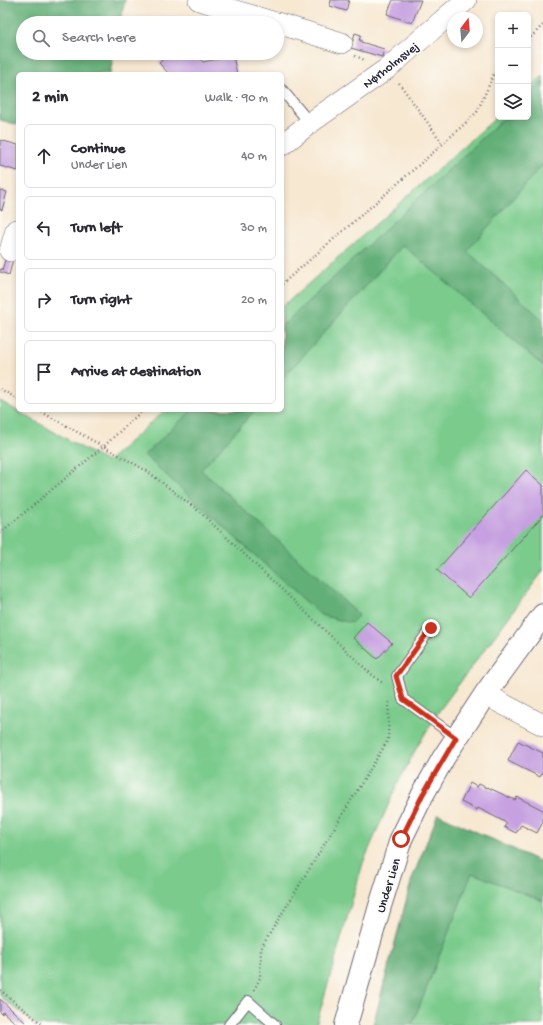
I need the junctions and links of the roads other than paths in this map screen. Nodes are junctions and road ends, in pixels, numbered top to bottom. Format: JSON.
{"nodes":[{"id":1,"x":199,"y":0,"type":"edge"},
{"id":2,"x":466,"y":0,"type":"edge"},
{"id":3,"x":253,"y":16,"type":"edge"},
{"id":4,"x":284,"y":25,"type":"edge"},
{"id":5,"x":342,"y":43,"type":"dead end"},
{"id":6,"x":284,"y":92,"type":"edge"},
{"id":7,"x":310,"y":123,"type":"junction"},
{"id":8,"x":284,"y":143,"type":"edge"},
{"id":9,"x":11,"y":227,"type":"edge"},
{"id":10,"x":10,"y":251,"type":"dead end"},
{"id":11,"x":543,"y":615,"type":"edge"},
{"id":12,"x":431,"y":628,"type":"dead end"},
{"id":13,"x":486,"y":693,"type":"junction"},
{"id":14,"x":543,"y":725,"type":"edge"},
{"id":15,"x":456,"y":738,"type":"junction"},
{"id":16,"x":229,"y":1025,"type":"edge"},
{"id":17,"x":275,"y":1025,"type":"edge"},
{"id":18,"x":346,"y":1025,"type":"edge"}],
"edges":[{"from":1,"to":3,"type":"street"},
{"from":2,"to":7,"type":"street","name":"Nørholmsvej"},
{"from":4,"to":5,"type":"street"},
{"from":6,"to":7,"type":"lane"},
{"from":7,"to":8,"type":"street","name":"Nørholmsvej"},
{"from":9,"to":10,"type":"street"},
{"from":11,"to":13,"type":"street","name":"Under Lien"},
{"from":12,"to":15,"type":"lane"},
{"from":13,"to":14,"type":"street"},
{"from":13,"to":15,"type":"street","name":"Under Lien"},
{"from":15,"to":18,"type":"street","name":"Under Lien"},
{"from":16,"to":17,"type":"lane"}]}
